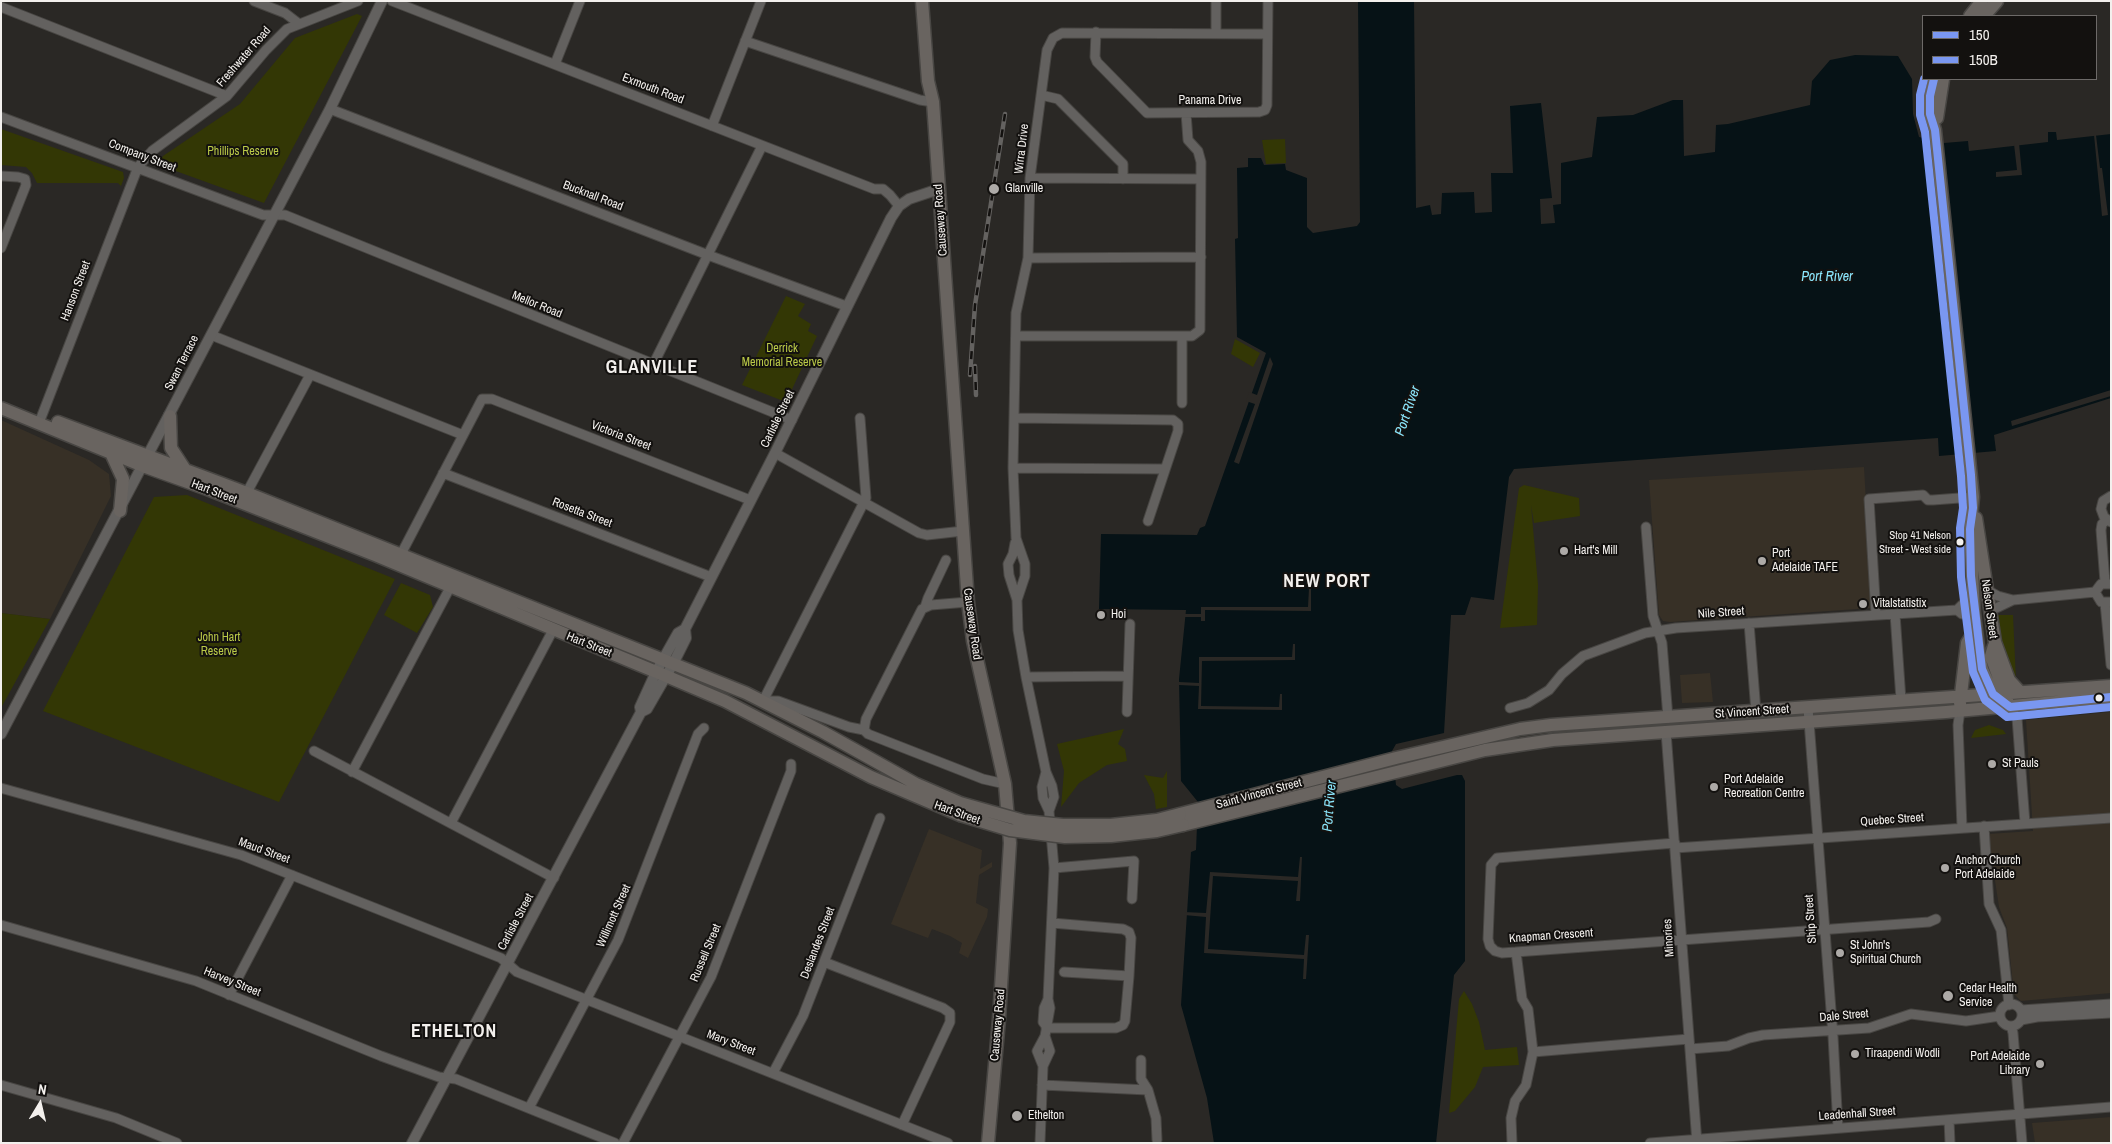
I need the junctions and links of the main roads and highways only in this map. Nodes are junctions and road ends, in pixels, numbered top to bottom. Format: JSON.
{"nodes":[{"id":1,"x":922,"y":1,"type":"edge"},
{"id":2,"x":932,"y":1,"type":"edge"},
{"id":3,"x":1982,"y":1,"type":"edge"},
{"id":4,"x":1997,"y":1,"type":"edge"},
{"id":5,"x":1971,"y":15,"type":"edge"},
{"id":6,"x":1985,"y":15,"type":"edge"},
{"id":7,"x":1934,"y":80,"type":"edge"},
{"id":8,"x":1943,"y":80,"type":"edge"},
{"id":9,"x":933,"y":102,"type":"junction"},
{"id":10,"x":1936,"y":130,"type":"junction"},
{"id":11,"x":1,"y":400,"type":"edge"},
{"id":12,"x":1,"y":408,"type":"edge"},
{"id":13,"x":170,"y":416,"type":"road end"},
{"id":14,"x":40,"y":419,"type":"junction"},
{"id":15,"x":112,"y":453,"type":"junction"},
{"id":16,"x":146,"y":462,"type":"junction"},
{"id":17,"x":186,"y":471,"type":"junction"},
{"id":18,"x":245,"y":498,"type":"junction"},
{"id":19,"x":1973,"y":503,"type":"junction"},
{"id":20,"x":120,"y":511,"type":"road end"},
{"id":21,"x":454,"y":582,"type":"junction"},
{"id":22,"x":1976,"y":629,"type":"junction"},
{"id":23,"x":1995,"y":642,"type":"junction"},
{"id":24,"x":2111,"y":686,"type":"edge"},
{"id":25,"x":2020,"y":692,"type":"junction"},
{"id":26,"x":1998,"y":694,"type":"junction"},
{"id":27,"x":1961,"y":696,"type":"junction"},
{"id":28,"x":2111,"y":697,"type":"edge"},
{"id":29,"x":2010,"y":707,"type":"junction"},
{"id":30,"x":1960,"y":711,"type":"junction"},
{"id":31,"x":1668,"y":718,"type":"junction"},
{"id":32,"x":1666,"y":732,"type":"junction"},
{"id":33,"x":1396,"y":758,"type":"joint"},
{"id":34,"x":1399,"y":773,"type":"joint"},
{"id":35,"x":960,"y":809,"type":"junction"},
{"id":36,"x":1181,"y":820,"type":"junction"},
{"id":37,"x":988,"y":1143,"type":"edge"}],
"edges":[{"from":1,"to":9,"type":"main road","name":"Causeway Road"},
{"from":2,"to":9,"type":"main road","name":"Causeway Road"},
{"from":3,"to":5,"type":"main road"},
{"from":4,"to":6,"type":"main road"},
{"from":7,"to":10,"type":"main road","name":"Nelson Street"},
{"from":8,"to":10,"type":"main road","name":"Nelson Street"},
{"from":9,"to":37,"type":"main road","name":"Causeway Road"},
{"from":10,"to":19,"type":"main road","name":"Nelson Street"},
{"from":11,"to":14,"type":"main road","name":"Hart Street"},
{"from":12,"to":14,"type":"main road","name":"Hart Street"},
{"from":13,"to":17,"type":"main road"},
{"from":14,"to":15,"type":"main road","name":"Hart Street"},
{"from":14,"to":16,"type":"main road","name":"Hart Street"},
{"from":15,"to":16,"type":"main road","name":"Hart Street"},
{"from":15,"to":20,"type":"main road"},
{"from":16,"to":17,"type":"main road","name":"Hart Street"},
{"from":16,"to":18,"type":"main road","name":"Hart Street"},
{"from":17,"to":18,"type":"main road","name":"Hart Street"},
{"from":18,"to":21,"type":"main road","name":"Hart Street"},
{"from":19,"to":22,"type":"main road","name":"Nelson Street"},
{"from":19,"to":23,"type":"main road","name":"Nelson Street"},
{"from":21,"to":35,"type":"main road","name":"Hart Street"},
{"from":21,"to":35,"type":"main road","name":"Hart Street"},
{"from":22,"to":26,"type":"main road","name":"Nelson Street"},
{"from":22,"to":27,"type":"main road"},
{"from":23,"to":25,"type":"main road"},
{"from":23,"to":26,"type":"main road","name":"Nelson Street"},
{"from":24,"to":25,"type":"main road","name":"St Vincent Street"},
{"from":25,"to":26,"type":"main road","name":"St Vincent Street"},
{"from":26,"to":27,"type":"main road","name":"St Vincent Street"},
{"from":26,"to":29,"type":"main road","name":"Nelson Street"},
{"from":27,"to":30,"type":"main road"},
{"from":27,"to":31,"type":"main road","name":"St Vincent Street"},
{"from":28,"to":29,"type":"main road","name":"St Vincent Street"},
{"from":29,"to":30,"type":"main road","name":"St Vincent Street"},
{"from":30,"to":32,"type":"main road","name":"St Vincent Street"},
{"from":31,"to":32,"type":"main road"},
{"from":31,"to":33,"type":"main road","name":"St Vincent Street"},
{"from":32,"to":34,"type":"main road","name":"St Vincent Street"},
{"from":33,"to":36,"type":"main road","name":"Saint Vincent Street"},
{"from":34,"to":36,"type":"main road","name":"Saint Vincent Street"},
{"from":35,"to":36,"type":"main road","name":"Hart Street","bridge":true}]}
